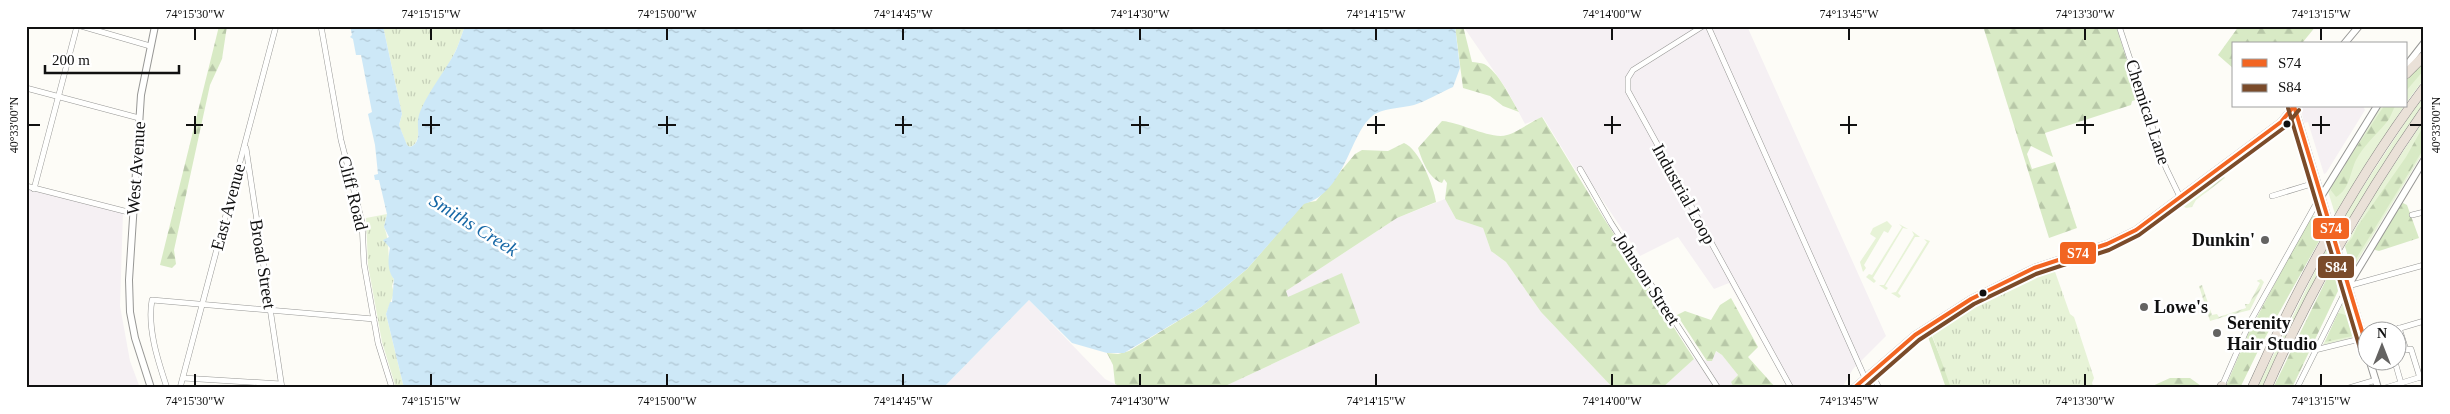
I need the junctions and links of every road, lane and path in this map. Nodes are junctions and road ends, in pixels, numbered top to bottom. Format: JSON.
{"nodes":[{"id":1,"x":77,"y":26,"type":"edge"},
{"id":2,"x":81,"y":26,"type":"edge"},
{"id":3,"x":155,"y":26,"type":"edge"},
{"id":4,"x":276,"y":26,"type":"edge"},
{"id":5,"x":321,"y":26,"type":"edge"},
{"id":6,"x":1703,"y":26,"type":"edge"},
{"id":7,"x":1708,"y":26,"type":"edge"},
{"id":8,"x":2119,"y":26,"type":"edge"},
{"id":9,"x":2359,"y":26,"type":"edge"},
{"id":10,"x":2346,"y":42,"type":"edge"},
{"id":11,"x":2424,"y":43,"type":"edge"},
{"id":12,"x":150,"y":46,"type":"junction"},
{"id":13,"x":2424,"y":56,"type":"edge"},
{"id":14,"x":2408,"y":63,"type":"edge"},
{"id":15,"x":2408,"y":72,"type":"edge"},
{"id":16,"x":26,"y":88,"type":"edge"},
{"id":17,"x":2424,"y":88,"type":"edge"},
{"id":18,"x":59,"y":97,"type":"junction"},
{"id":19,"x":2292,"y":108,"type":"edge"},
{"id":20,"x":2295,"y":108,"type":"edge"},
{"id":21,"x":2376,"y":108,"type":"edge"},
{"id":22,"x":2424,"y":111,"type":"edge"},
{"id":23,"x":140,"y":118,"type":"junction"},
{"id":24,"x":247,"y":140,"type":"junction"},
{"id":25,"x":2424,"y":160,"type":"edge"},
{"id":26,"x":1580,"y":169,"type":"dead end"},
{"id":27,"x":2318,"y":182,"type":"junction"},
{"id":28,"x":26,"y":186,"type":"edge"},
{"id":29,"x":34,"y":189,"type":"junction"},
{"id":30,"x":2322,"y":195,"type":"junction"},
{"id":31,"x":2272,"y":196,"type":"dead end"},
{"id":32,"x":2180,"y":197,"type":"junction"},
{"id":33,"x":2424,"y":212,"type":"edge"},
{"id":34,"x":132,"y":214,"type":"junction"},
{"id":35,"x":2412,"y":215,"type":"dead end"},
{"id":36,"x":2424,"y":265,"type":"edge"},
{"id":37,"x":2348,"y":286,"type":"junction"},
{"id":38,"x":201,"y":304,"type":"junction"},
{"id":39,"x":270,"y":310,"type":"junction"},
{"id":40,"x":374,"y":320,"type":"junction"},
{"id":41,"x":2424,"y":321,"type":"edge"},
{"id":42,"x":2360,"y":322,"type":"edge"},
{"id":43,"x":2408,"y":325,"type":"edge"},
{"id":44,"x":2358,"y":340,"type":"edge"},
{"id":45,"x":2315,"y":350,"type":"junction"},
{"id":46,"x":2408,"y":350,"type":"edge"},
{"id":47,"x":1871,"y":372,"type":"junction"},
{"id":48,"x":2373,"y":372,"type":"edge"},
{"id":49,"x":2398,"y":372,"type":"edge"},
{"id":50,"x":2422,"y":377,"type":"edge"},
{"id":51,"x":183,"y":378,"type":"junction"},
{"id":52,"x":1865,"y":378,"type":"junction"},
{"id":53,"x":2376,"y":380,"type":"junction"},
{"id":54,"x":2401,"y":383,"type":"junction"},
{"id":55,"x":281,"y":386,"type":"edge"},
{"id":56,"x":2221,"y":387,"type":"edge"},
{"id":57,"x":151,"y":388,"type":"edge"},
{"id":58,"x":167,"y":388,"type":"edge"},
{"id":59,"x":180,"y":388,"type":"edge"},
{"id":60,"x":392,"y":388,"type":"edge"},
{"id":61,"x":1718,"y":388,"type":"edge"},
{"id":62,"x":1791,"y":388,"type":"edge"},
{"id":63,"x":1854,"y":388,"type":"edge"},
{"id":64,"x":1879,"y":388,"type":"edge"},
{"id":65,"x":2252,"y":388,"type":"edge"},
{"id":66,"x":2267,"y":388,"type":"edge"},
{"id":67,"x":2297,"y":388,"type":"edge"},
{"id":68,"x":2349,"y":388,"type":"edge"},
{"id":69,"x":2378,"y":388,"type":"edge"},
{"id":70,"x":2385,"y":388,"type":"edge"}],
"edges":[{"from":1,"to":18,"type":"street"},
{"from":2,"to":12,"type":"street"},
{"from":3,"to":12,"type":"street","name":"West Avenue"},
{"from":4,"to":24,"type":"street","name":"East Avenue"},
{"from":5,"to":40,"type":"street","name":"Cliff Road"},
{"from":6,"to":62,"type":"street","name":"Industrial Loop"},
{"from":7,"to":52,"type":"street"},
{"from":8,"to":32,"type":"street","name":"Chemical Lane"},
{"from":9,"to":10,"type":"street"},
{"from":11,"to":14,"type":"street"},
{"from":12,"to":23,"type":"street","name":"West Avenue"},
{"from":13,"to":15,"type":"highway"},
{"from":16,"to":18,"type":"street"},
{"from":17,"to":65,"type":"highway"},
{"from":18,"to":23,"type":"street"},
{"from":18,"to":29,"type":"street"},
{"from":19,"to":32,"type":"street"},
{"from":20,"to":27,"type":"street"},
{"from":21,"to":30,"type":"street"},
{"from":22,"to":66,"type":"highway"},
{"from":23,"to":34,"type":"street","name":"West Avenue"},
{"from":24,"to":38,"type":"street","name":"East Avenue"},
{"from":24,"to":39,"type":"street","name":"Broad Street"},
{"from":25,"to":37,"type":"street"},
{"from":26,"to":61,"type":"street","name":"Johnson Street"},
{"from":27,"to":30,"type":"street"},
{"from":27,"to":31,"type":"street"},
{"from":28,"to":29,"type":"street"},
{"from":29,"to":34,"type":"street"},
{"from":30,"to":37,"type":"street","bridge":true},
{"from":30,"to":56,"type":"street"},
{"from":32,"to":47,"type":"street"},
{"from":33,"to":35,"type":"street"},
{"from":34,"to":57,"type":"street","name":"West Avenue"},
{"from":36,"to":37,"type":"street"},
{"from":37,"to":42,"type":"street"},
{"from":37,"to":45,"type":"street"},
{"from":38,"to":39,"type":"street"},
{"from":38,"to":51,"type":"street","name":"East Avenue"},
{"from":38,"to":58,"type":"street"},
{"from":39,"to":40,"type":"street"},
{"from":39,"to":55,"type":"street","name":"Broad Street"},
{"from":40,"to":60,"type":"street","name":"Cliff Road"},
{"from":41,"to":43,"type":"street"},
{"from":44,"to":45,"type":"street"},
{"from":45,"to":67,"type":"street"},
{"from":46,"to":50,"type":"street"},
{"from":47,"to":52,"type":"street"},
{"from":47,"to":64,"type":"street"},
{"from":48,"to":53,"type":"street"},
{"from":49,"to":54,"type":"street"},
{"from":50,"to":54,"type":"street"},
{"from":51,"to":55,"type":"street"},
{"from":51,"to":59,"type":"street","name":"East Avenue"},
{"from":52,"to":63,"type":"street"},
{"from":53,"to":68,"type":"street"},
{"from":53,"to":69,"type":"street"},
{"from":54,"to":70,"type":"street"}]}
